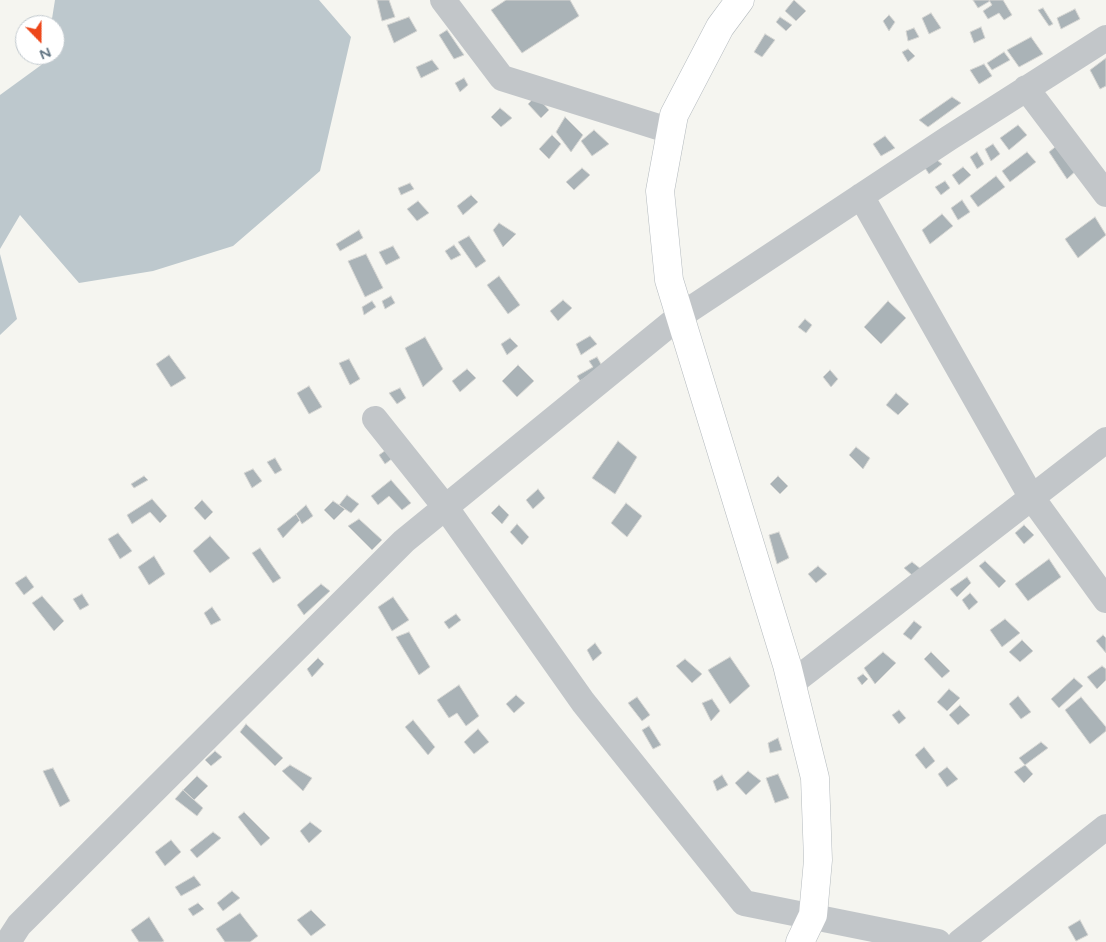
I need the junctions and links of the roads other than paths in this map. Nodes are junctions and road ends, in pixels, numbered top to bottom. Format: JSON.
{"nodes":[{"id":1,"x":444,"y":0,"type":"edge"},
{"id":2,"x":740,"y":0,"type":"edge"},
{"id":3,"x":1106,"y":38,"type":"edge"},
{"id":4,"x":1026,"y":88,"type":"junction"},
{"id":5,"x":671,"y":131,"type":"junction"},
{"id":6,"x":1106,"y":194,"type":"edge"},
{"id":7,"x":861,"y":196,"type":"junction"},
{"id":8,"x":680,"y":316,"type":"junction"},
{"id":9,"x":375,"y":419,"type":"dead end"},
{"id":10,"x":1106,"y":440,"type":"edge"},
{"id":11,"x":1032,"y":498,"type":"junction"},
{"id":12,"x":446,"y":508,"type":"junction"},
{"id":13,"x":1106,"y":600,"type":"edge"},
{"id":14,"x":792,"y":683,"type":"junction"},
{"id":15,"x":1106,"y":827,"type":"edge"},
{"id":16,"x":814,"y":915,"type":"junction"},
{"id":17,"x":21,"y":936,"type":"edge"},
{"id":18,"x":800,"y":942,"type":"edge"},
{"id":19,"x":938,"y":942,"type":"edge"},
{"id":20,"x":960,"y":942,"type":"edge"}],
"edges":[{"from":1,"to":5,"type":"street"},
{"from":2,"to":5,"type":"main road"},
{"from":3,"to":4,"type":"street"},
{"from":4,"to":6,"type":"street"},
{"from":4,"to":7,"type":"street"},
{"from":5,"to":8,"type":"main road"},
{"from":7,"to":8,"type":"street"},
{"from":7,"to":11,"type":"street"},
{"from":8,"to":12,"type":"street"},
{"from":8,"to":14,"type":"main road"},
{"from":9,"to":12,"type":"street"},
{"from":10,"to":11,"type":"street"},
{"from":11,"to":13,"type":"street"},
{"from":11,"to":14,"type":"street"},
{"from":12,"to":16,"type":"street"},
{"from":12,"to":17,"type":"street"},
{"from":14,"to":16,"type":"main road"},
{"from":15,"to":20,"type":"street"},
{"from":16,"to":18,"type":"main road"},
{"from":16,"to":19,"type":"street"}]}
